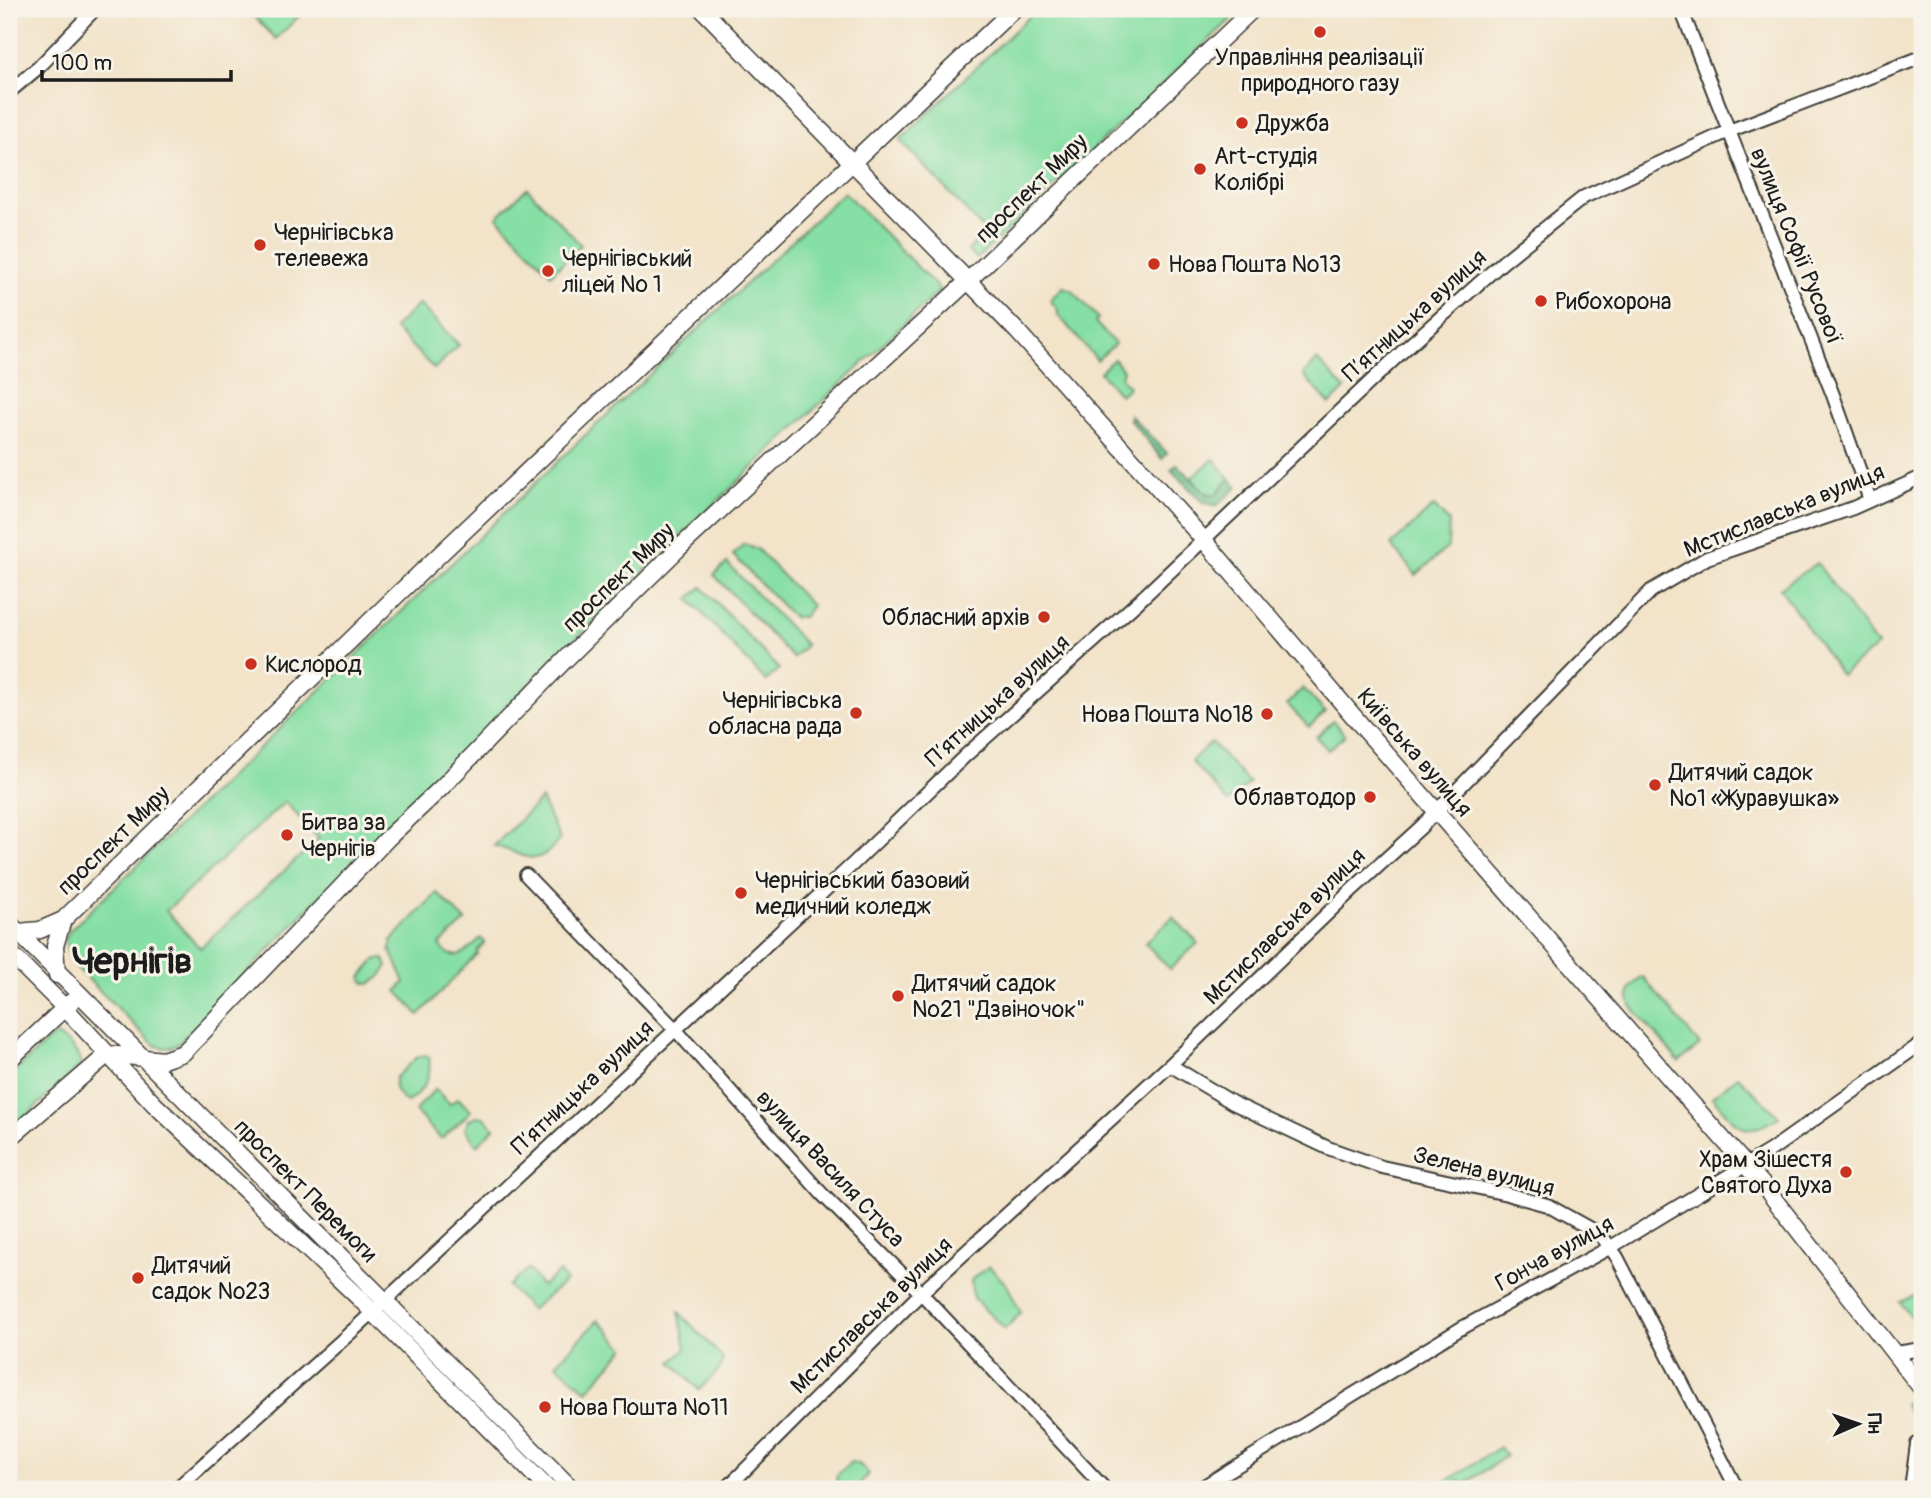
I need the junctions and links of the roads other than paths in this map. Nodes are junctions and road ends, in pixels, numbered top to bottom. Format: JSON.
{"nodes":[{"id":1,"x":95,"y":9,"type":"edge"},
{"id":2,"x":702,"y":9,"type":"edge"},
{"id":3,"x":1014,"y":9,"type":"edge"},
{"id":4,"x":1253,"y":9,"type":"edge"},
{"id":5,"x":1681,"y":9,"type":"edge"},
{"id":6,"x":1922,"y":57,"type":"edge"},
{"id":7,"x":9,"y":92,"type":"edge"},
{"id":8,"x":1729,"y":131,"type":"junction"},
{"id":9,"x":853,"y":162,"type":"junction"},
{"id":10,"x":969,"y":280,"type":"junction"},
{"id":11,"x":1922,"y":477,"type":"edge"},
{"id":12,"x":1870,"y":500,"type":"junction"},
{"id":13,"x":1203,"y":539,"type":"junction"},
{"id":14,"x":1437,"y":811,"type":"junction"},
{"id":15,"x":526,"y":875,"type":"dead end"},
{"id":16,"x":63,"y":920,"type":"junction"},
{"id":17,"x":13,"y":928,"type":"edge"},
{"id":18,"x":9,"y":953,"type":"edge"},
{"id":19,"x":56,"y":970,"type":"junction"},
{"id":20,"x":80,"y":994,"type":"junction"},
{"id":21,"x":65,"y":1008,"type":"junction"},
{"id":22,"x":103,"y":1019,"type":"junction"},
{"id":23,"x":675,"y":1029,"type":"junction"},
{"id":24,"x":1922,"y":1043,"type":"edge"},
{"id":25,"x":183,"y":1052,"type":"junction"},
{"id":26,"x":108,"y":1054,"type":"junction"},
{"id":27,"x":146,"y":1059,"type":"junction"},
{"id":28,"x":9,"y":1060,"type":"edge"},
{"id":29,"x":1170,"y":1065,"type":"junction"},
{"id":30,"x":178,"y":1094,"type":"junction"},
{"id":31,"x":9,"y":1139,"type":"edge"},
{"id":32,"x":1746,"y":1166,"type":"junction"},
{"id":33,"x":1611,"y":1247,"type":"junction"},
{"id":34,"x":921,"y":1293,"type":"junction"},
{"id":35,"x":384,"y":1300,"type":"junction"},
{"id":36,"x":371,"y":1311,"type":"junction"},
{"id":37,"x":1922,"y":1349,"type":"edge"},
{"id":38,"x":1896,"y":1353,"type":"junction"},
{"id":39,"x":1920,"y":1386,"type":"edge"},
{"id":40,"x":1917,"y":1444,"type":"dead end"},
{"id":41,"x":176,"y":1489,"type":"edge"},
{"id":42,"x":548,"y":1489,"type":"edge"},
{"id":43,"x":572,"y":1489,"type":"edge"},
{"id":44,"x":726,"y":1489,"type":"edge"},
{"id":45,"x":1105,"y":1489,"type":"edge"},
{"id":46,"x":1199,"y":1489,"type":"edge"},
{"id":47,"x":1737,"y":1489,"type":"edge"},
{"id":48,"x":1911,"y":1489,"type":"edge"}],
"edges":[{"from":1,"to":7,"type":"street"},
{"from":2,"to":9,"type":"main road","name":"Київська вулиця"},
{"from":3,"to":9,"type":"main road","name":"проспект Миру"},
{"from":4,"to":10,"type":"main road","name":"проспект Миру"},
{"from":5,"to":8,"type":"street","name":"вулиця Софії Русової"},
{"from":6,"to":8,"type":"street","name":"Пʼятницька вулиця"},
{"from":8,"to":12,"type":"street","name":"вулиця Софії Русової"},
{"from":8,"to":13,"type":"street","name":"Пʼятницька вулиця"},
{"from":9,"to":10,"type":"main road","name":"Київська вулиця"},
{"from":9,"to":16,"type":"main road","name":"проспект Миру"},
{"from":10,"to":13,"type":"main road","name":"Київська вулиця"},
{"from":10,"to":25,"type":"main road","name":"проспект Миру"},
{"from":11,"to":12,"type":"street","name":"Мстиславська вулиця"},
{"from":12,"to":14,"type":"street","name":"Мстиславська вулиця"},
{"from":13,"to":14,"type":"main road","name":"Київська вулиця"},
{"from":13,"to":23,"type":"street","name":"Пʼятницька вулиця"},
{"from":14,"to":29,"type":"street","name":"Мстиславська вулиця"},
{"from":14,"to":32,"type":"main road","name":"Київська вулиця"},
{"from":15,"to":23,"type":"street","name":"вулиця Василя Стуса"},
{"from":16,"to":17,"type":"main road","name":"проспект Миру"},
{"from":16,"to":19,"type":"main road","name":"проспект Миру"},
{"from":17,"to":19,"type":"main road","name":"проспект Перемоги"},
{"from":18,"to":21,"type":"main road","name":"проспект Перемоги"},
{"from":19,"to":20,"type":"main road","name":"проспект Перемоги"},
{"from":19,"to":21,"type":"main road","name":"проспект Миру"},
{"from":20,"to":21,"type":"main road"},
{"from":20,"to":22,"type":"main road","name":"проспект Перемоги"},
{"from":21,"to":26,"type":"main road","name":"проспект Перемоги"},
{"from":21,"to":28,"type":"main road"},
{"from":22,"to":26,"type":"main road"},
{"from":22,"to":27,"type":"main road","name":"проспект Перемоги"},
{"from":23,"to":34,"type":"street","name":"вулиця Василя Стуса"},
{"from":23,"to":35,"type":"street","name":"Пʼятницька вулиця"},
{"from":24,"to":32,"type":"street","name":"Гонча вулиця"},
{"from":25,"to":27,"type":"main road"},
{"from":25,"to":30,"type":"main road"},
{"from":26,"to":27,"type":"main road"},
{"from":26,"to":31,"type":"main road"},
{"from":26,"to":36,"type":"main road","name":"проспект Перемоги"},
{"from":27,"to":30,"type":"main road","name":"проспект Перемоги"},
{"from":29,"to":33,"type":"street","name":"Зелена вулиця"},
{"from":29,"to":34,"type":"street","name":"Мстиславська вулиця"},
{"from":30,"to":35,"type":"main road","name":"проспект Перемоги"},
{"from":32,"to":33,"type":"street","name":"Гонча вулиця"},
{"from":32,"to":38,"type":"main road","name":"Київська вулиця"},
{"from":33,"to":46,"type":"street","name":"Гонча вулиця"},
{"from":33,"to":47,"type":"street","name":"Зелена вулиця"},
{"from":34,"to":44,"type":"street","name":"Мстиславська вулиця"},
{"from":34,"to":45,"type":"street","name":"вулиця Василя Стуса"},
{"from":35,"to":36,"type":"street","name":"Пʼятницька вулиця"},
{"from":35,"to":43,"type":"main road","name":"проспект Перемоги"},
{"from":36,"to":41,"type":"street","name":"Пʼятницька вулиця"},
{"from":36,"to":42,"type":"main road","name":"проспект Перемоги"},
{"from":37,"to":38,"type":"street"},
{"from":38,"to":39,"type":"main road","name":"Київська вулиця"},
{"from":40,"to":48,"type":"street"}]}
